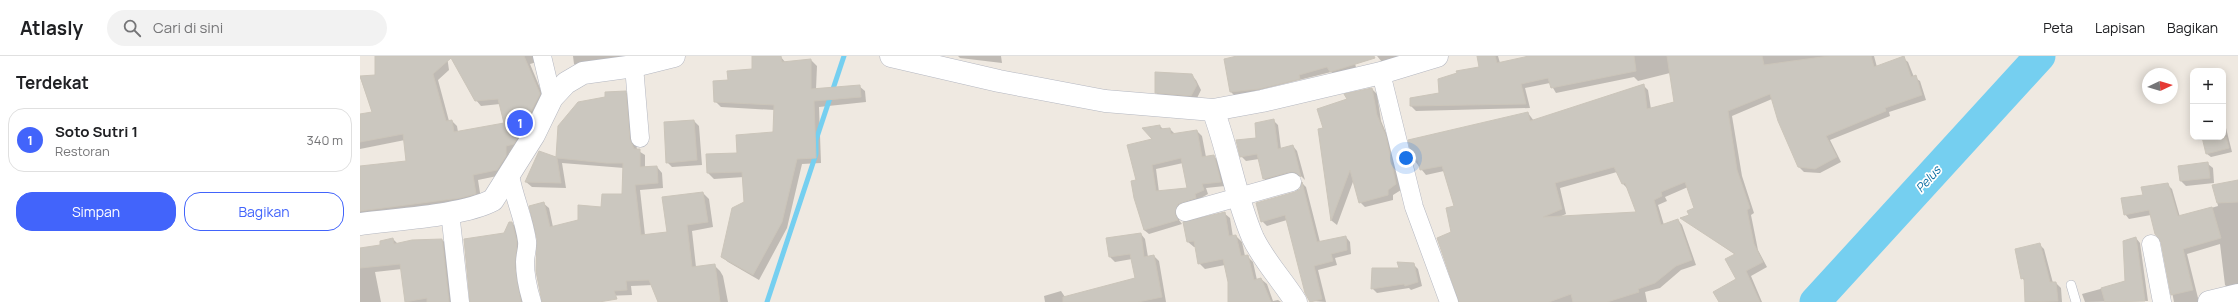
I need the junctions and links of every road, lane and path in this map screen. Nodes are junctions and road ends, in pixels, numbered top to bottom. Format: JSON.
{"nodes":[{"id":1,"x":542,"y":56,"type":"edge"},
{"id":2,"x":674,"y":56,"type":"edge"},
{"id":3,"x":891,"y":56,"type":"edge"},
{"id":4,"x":1437,"y":56,"type":"edge"},
{"id":5,"x":634,"y":66,"type":"junction"},
{"id":6,"x":1381,"y":73,"type":"junction"},
{"id":7,"x":552,"y":98,"type":"junction"},
{"id":8,"x":1213,"y":110,"type":"junction"},
{"id":9,"x":640,"y":138,"type":"dead end"},
{"id":10,"x":510,"y":175,"type":"junction"},
{"id":11,"x":1292,"y":182,"type":"dead end"},
{"id":12,"x":1239,"y":197,"type":"junction"},
{"id":13,"x":450,"y":212,"type":"junction"},
{"id":14,"x":1184,"y":212,"type":"dead end"},
{"id":15,"x":360,"y":224,"type":"edge"},
{"id":16,"x":2151,"y":244,"type":"dead end"},
{"id":17,"x":2071,"y":285,"type":"dead end"},
{"id":18,"x":2238,"y":294,"type":"edge"},
{"id":19,"x":460,"y":302,"type":"edge"},
{"id":20,"x":532,"y":302,"type":"edge"},
{"id":21,"x":1296,"y":302,"type":"edge"},
{"id":22,"x":1449,"y":302,"type":"edge"},
{"id":23,"x":2076,"y":302,"type":"edge"},
{"id":24,"x":2162,"y":302,"type":"edge"},
{"id":25,"x":2208,"y":302,"type":"edge"}],
"edges":[{"from":1,"to":7,"type":"street"},
{"from":2,"to":5,"type":"street"},
{"from":3,"to":8,"type":"street"},
{"from":4,"to":6,"type":"street"},
{"from":5,"to":7,"type":"street"},
{"from":5,"to":9,"type":"street"},
{"from":6,"to":8,"type":"street"},
{"from":6,"to":22,"type":"street"},
{"from":7,"to":10,"type":"street"},
{"from":8,"to":12,"type":"street"},
{"from":10,"to":13,"type":"street"},
{"from":10,"to":20,"type":"street"},
{"from":11,"to":12,"type":"street"},
{"from":12,"to":14,"type":"street"},
{"from":12,"to":21,"type":"street"},
{"from":13,"to":15,"type":"street"},
{"from":13,"to":19,"type":"street"},
{"from":16,"to":24,"type":"street"},
{"from":17,"to":23,"type":"lane"},
{"from":18,"to":25,"type":"street"}]}
